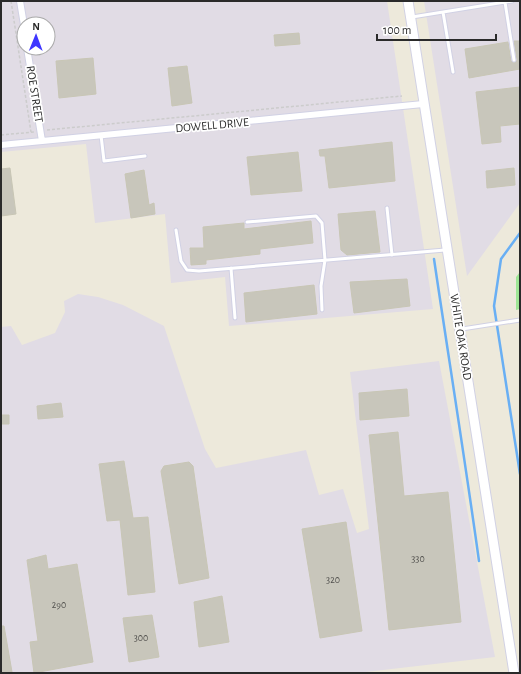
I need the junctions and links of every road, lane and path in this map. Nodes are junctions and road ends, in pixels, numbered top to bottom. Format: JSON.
{"nodes":[{"id":1,"x":11,"y":1,"type":"edge"},
{"id":2,"x":20,"y":1,"type":"edge"},
{"id":3,"x":408,"y":1,"type":"edge"},
{"id":4,"x":512,"y":1,"type":"edge"},
{"id":5,"x":505,"y":2,"type":"junction"},
{"id":6,"x":443,"y":12,"type":"junction"},
{"id":7,"x":22,"y":16,"type":"edge"},
{"id":8,"x":410,"y":17,"type":"junction"},
{"id":9,"x":29,"y":56,"type":"edge"},
{"id":10,"x":514,"y":60,"type":"dead end"},
{"id":11,"x":453,"y":72,"type":"dead end"},
{"id":12,"x":402,"y":96,"type":"dead end"},
{"id":13,"x":424,"y":104,"type":"junction"},
{"id":14,"x":40,"y":131,"type":"junction"},
{"id":15,"x":30,"y":132,"type":"junction"},
{"id":16,"x":1,"y":135,"type":"edge"},
{"id":17,"x":101,"y":135,"type":"junction"},
{"id":18,"x":42,"y":141,"type":"junction"},
{"id":19,"x":1,"y":145,"type":"edge"},
{"id":20,"x":145,"y":156,"type":"dead end"},
{"id":21,"x":387,"y":208,"type":"dead end"},
{"id":22,"x":247,"y":222,"type":"dead end"},
{"id":23,"x":176,"y":230,"type":"dead end"},
{"id":24,"x":447,"y":250,"type":"junction"},
{"id":25,"x":392,"y":255,"type":"junction"},
{"id":26,"x":325,"y":260,"type":"junction"},
{"id":27,"x":231,"y":268,"type":"junction"},
{"id":28,"x":322,"y":310,"type":"dead end"},
{"id":29,"x":235,"y":318,"type":"dead end"},
{"id":30,"x":518,"y":321,"type":"edge"},
{"id":31,"x":460,"y":330,"type":"junction"},
{"id":32,"x":514,"y":673,"type":"edge"}],
"edges":[{"from":1,"to":15,"type":"path"},
{"from":2,"to":7,"type":"street"},
{"from":3,"to":8,"type":"street","name":"WHITE OAK ROAD"},
{"from":4,"to":5,"type":"lane"},
{"from":5,"to":6,"type":"lane"},
{"from":5,"to":10,"type":"lane"},
{"from":6,"to":8,"type":"lane"},
{"from":6,"to":11,"type":"lane"},
{"from":8,"to":13,"type":"street","name":"WHITE OAK ROAD"},
{"from":9,"to":14,"type":"street","name":"ROE STREET"},
{"from":12,"to":14,"type":"path"},
{"from":13,"to":17,"type":"street","name":"DOWELL DRIVE"},
{"from":13,"to":24,"type":"street","name":"WHITE OAK ROAD"},
{"from":14,"to":15,"type":"path"},
{"from":14,"to":18,"type":"street","name":"ROE STREET"},
{"from":15,"to":16,"type":"path"},
{"from":17,"to":18,"type":"street","name":"DOWELL DRIVE"},
{"from":17,"to":20,"type":"lane"},
{"from":18,"to":19,"type":"street","name":"DOWELL DRIVE"},
{"from":21,"to":25,"type":"lane"},
{"from":22,"to":26,"type":"lane"},
{"from":23,"to":27,"type":"lane"},
{"from":24,"to":25,"type":"lane"},
{"from":24,"to":31,"type":"street","name":"WHITE OAK ROAD"},
{"from":25,"to":26,"type":"lane"},
{"from":26,"to":27,"type":"lane"},
{"from":26,"to":28,"type":"lane"},
{"from":27,"to":29,"type":"lane"},
{"from":30,"to":31,"type":"lane"},
{"from":31,"to":32,"type":"street","name":"WHITE OAK ROAD"}]}
